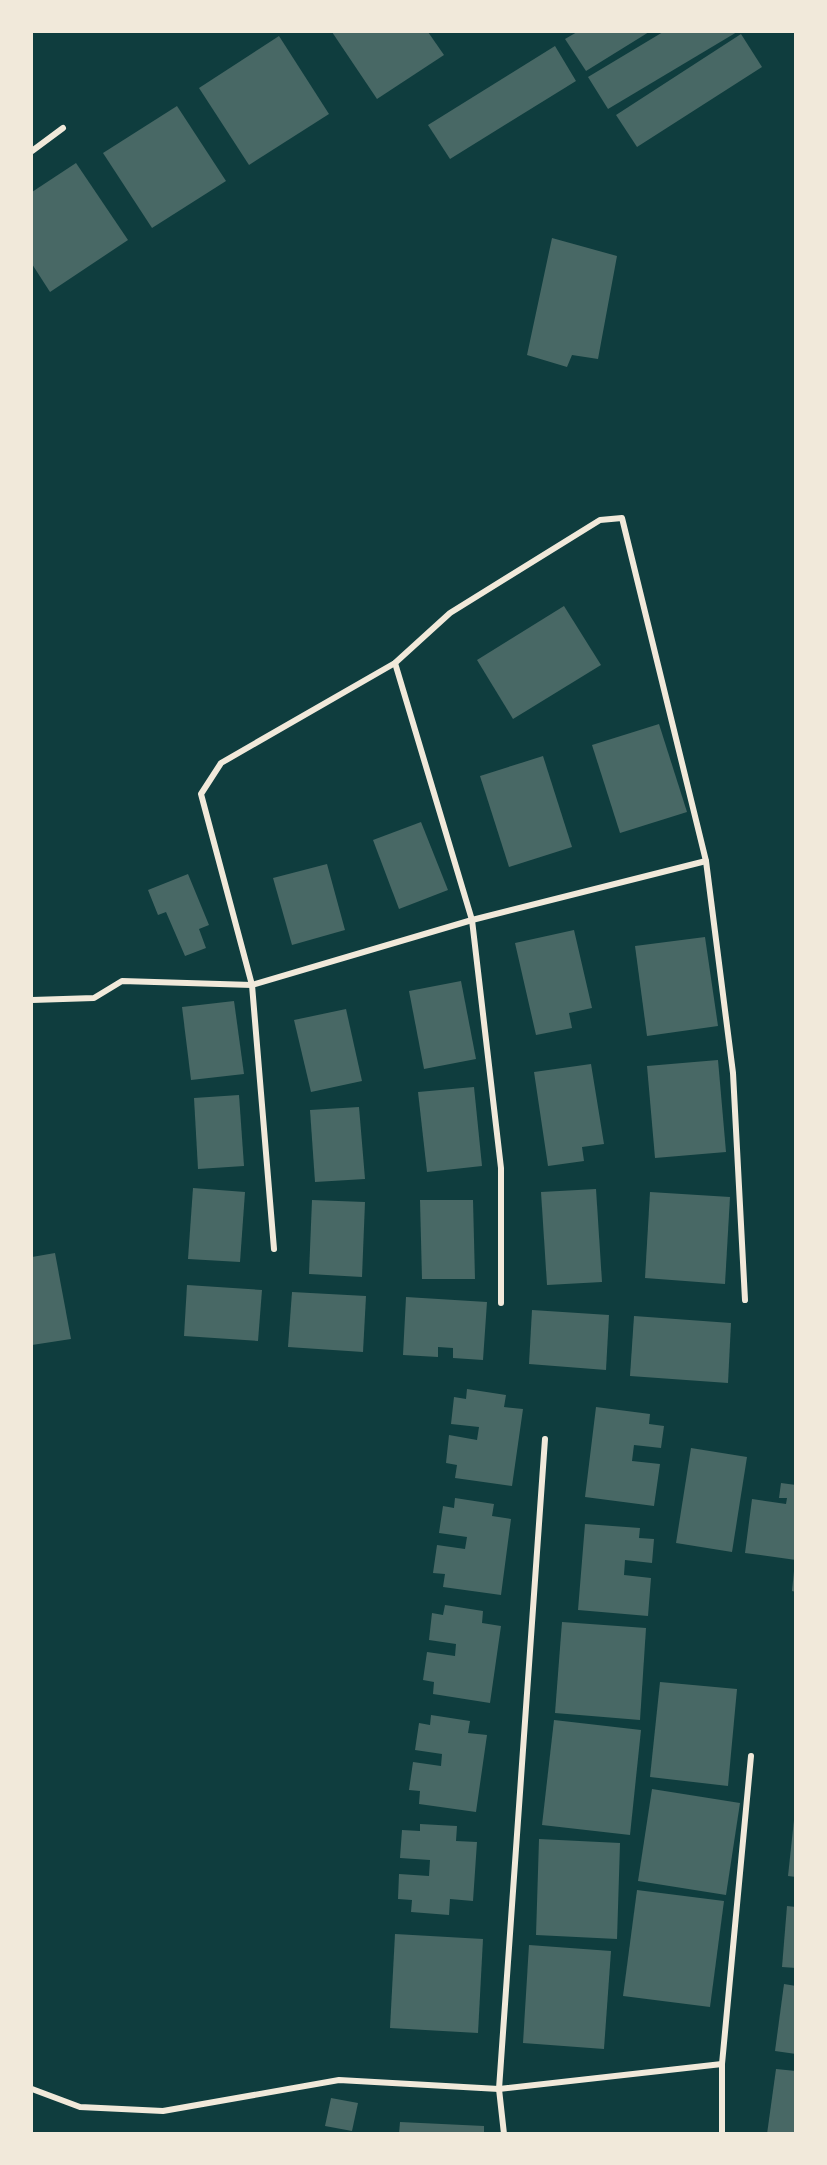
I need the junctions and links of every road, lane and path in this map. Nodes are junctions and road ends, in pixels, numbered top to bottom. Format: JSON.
{"nodes":[{"id":1,"x":63,"y":128,"type":"dead end"},
{"id":2,"x":32,"y":151,"type":"edge"},
{"id":3,"x":395,"y":663,"type":"junction"},
{"id":4,"x":706,"y":861,"type":"junction"},
{"id":5,"x":472,"y":920,"type":"junction"},
{"id":6,"x":252,"y":985,"type":"junction"},
{"id":7,"x":32,"y":1000,"type":"edge"},
{"id":8,"x":274,"y":1249,"type":"dead end"},
{"id":9,"x":745,"y":1300,"type":"dead end"},
{"id":10,"x":501,"y":1303,"type":"dead end"},
{"id":11,"x":545,"y":1439,"type":"dead end"},
{"id":12,"x":751,"y":1756,"type":"dead end"},
{"id":13,"x":722,"y":2064,"type":"junction"},
{"id":14,"x":32,"y":2089,"type":"edge"},
{"id":15,"x":500,"y":2089,"type":"junction"},
{"id":16,"x":504,"y":2133,"type":"edge"},
{"id":17,"x":722,"y":2133,"type":"edge"}],
"edges":[{"from":1,"to":2,"type":"street"},
{"from":3,"to":4,"type":"street"},
{"from":3,"to":5,"type":"street"},
{"from":3,"to":6,"type":"street"},
{"from":4,"to":5,"type":"street"},
{"from":4,"to":9,"type":"street"},
{"from":5,"to":6,"type":"street"},
{"from":5,"to":10,"type":"street"},
{"from":6,"to":7,"type":"street"},
{"from":6,"to":8,"type":"street"},
{"from":11,"to":15,"type":"street"},
{"from":12,"to":13,"type":"street"},
{"from":13,"to":15,"type":"street"},
{"from":13,"to":17,"type":"street"},
{"from":14,"to":15,"type":"street"},
{"from":15,"to":16,"type":"street"}]}
